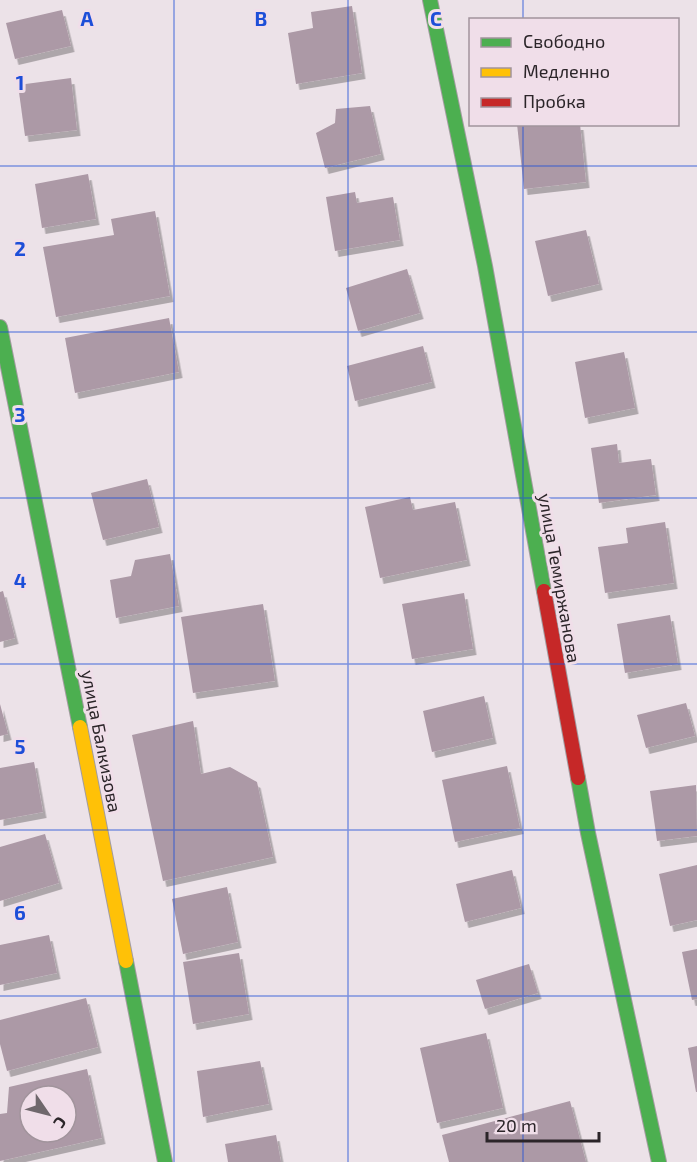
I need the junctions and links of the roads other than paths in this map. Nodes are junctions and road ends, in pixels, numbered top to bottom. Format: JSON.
{"nodes":[{"id":1,"x":430,"y":0,"type":"edge"},
{"id":2,"x":0,"y":327,"type":"edge"},
{"id":3,"x":165,"y":1162,"type":"edge"},
{"id":4,"x":659,"y":1162,"type":"edge"}],
"edges":[{"from":1,"to":4,"type":"street","name":"улица Темиржанова"},
{"from":2,"to":3,"type":"street","name":"улица Балкизова"}]}
